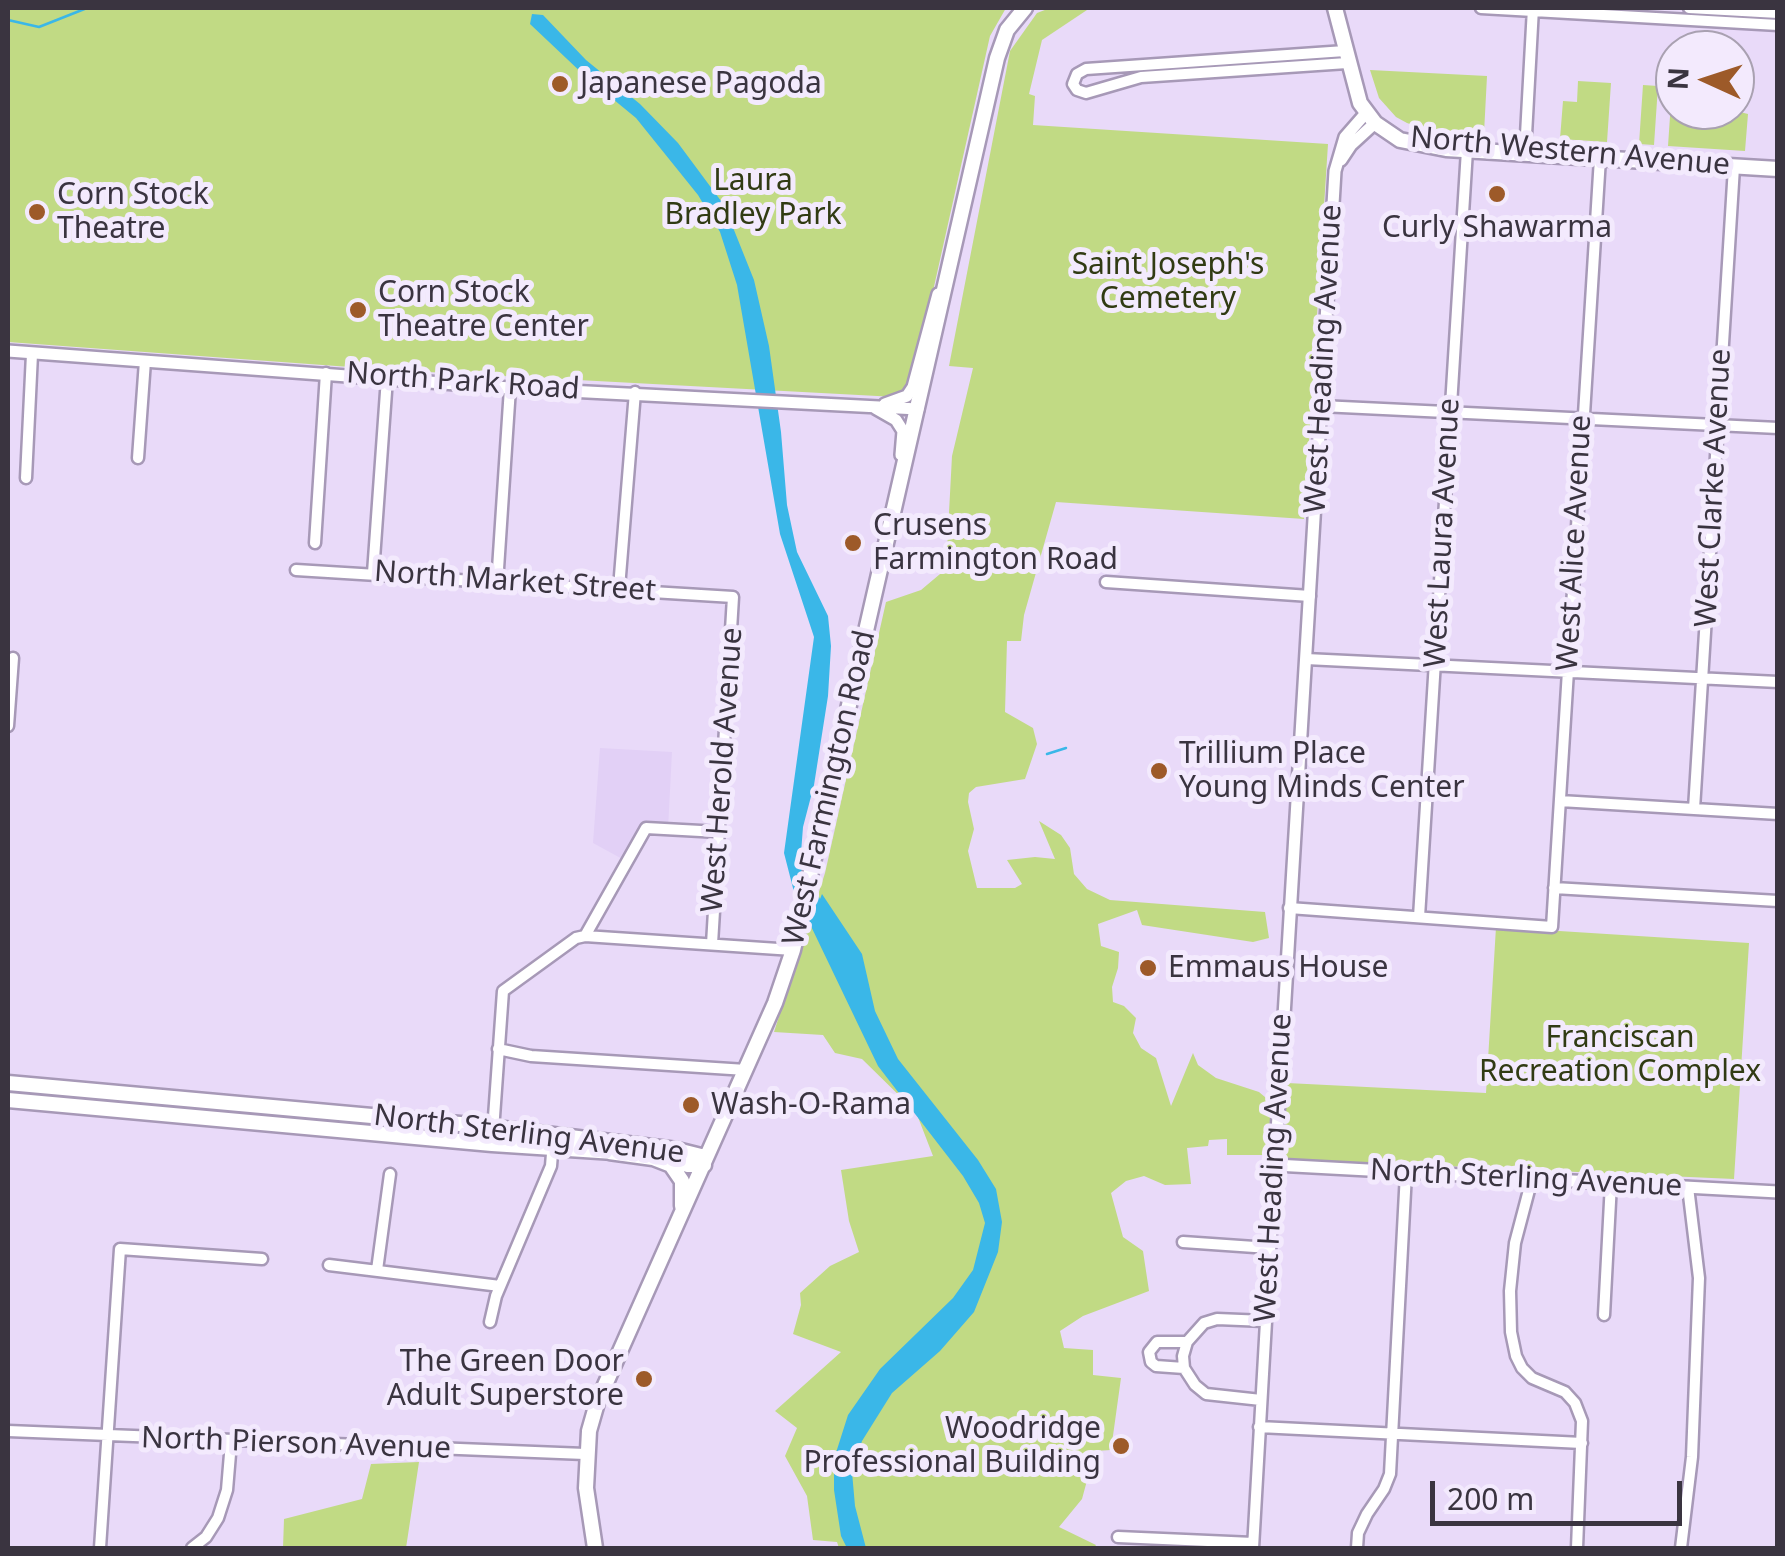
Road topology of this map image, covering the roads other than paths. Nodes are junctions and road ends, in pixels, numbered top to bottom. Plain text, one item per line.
1 (1025, 8) edge
2 (1335, 8) edge
3 (1481, 8) edge
4 (1689, 8) edge
5 (1532, 9) edge
6 (1778, 13) edge
7 (1778, 25) edge
8 (1346, 57) junction
9 (1370, 118) junction
10 (1466, 150) junction
11 (1525, 153) junction
12 (1600, 158) junction
13 (1734, 166) junction
14 (1778, 169) edge
15 (953, 255) junction
16 (8, 351) edge
17 (32, 354) junction
18 (146, 361) junction
19 (326, 374) junction
20 (387, 378) junction
21 (510, 388) junction
22 (635, 392) junction
23 (871, 406) junction
24 (1322, 406) junction
25 (918, 409) junction
26 (1451, 410) junction
27 (1582, 418) junction
28 (1716, 425) junction
29 (1778, 428) edge
30 (138, 458) dead end
31 (26, 478) dead end
32 (900, 488) junction
33 (315, 543) dead end
34 (296, 570) dead end
35 (373, 573) junction
36 (1106, 582) dead end
37 (496, 584) junction
38 (619, 588) junction
39 (1310, 596) junction
40 (734, 597) joint
41 (13, 658) dead end
42 (1306, 659) junction
43 (1435, 667) junction
44 (1568, 674) junction
45 (1702, 679) junction
46 (1778, 682) edge
47 (8, 726) edge
48 (1560, 801) junction
49 (1694, 809) junction
50 (1778, 814) edge
51 (719, 832) junction
52 (1554, 888) junction
53 (1778, 901) edge
54 (1288, 908) junction
55 (1420, 917) junction
56 (585, 936) junction
57 (712, 944) junction
58 (793, 950) junction
59 (498, 1050) junction
60 (746, 1070) junction
61 (8, 1083) edge
62 (8, 1100) edge
63 (493, 1128) junction
64 (553, 1142) junction
65 (492, 1144) junction
66 (604, 1150) junction
67 (1275, 1165) junction
68 (704, 1166) junction
69 (390, 1174) dead end
70 (1406, 1174) junction
71 (1528, 1180) junction
72 (1611, 1183) junction
73 (1688, 1187) junction
74 (1778, 1192) edge
75 (675, 1230) junction
76 (1183, 1242) dead end
77 (1269, 1248) junction
78 (262, 1259) dead end
79 (329, 1265) dead end
80 (377, 1270) junction
81 (500, 1286) junction
82 (1604, 1314) dead end
83 (1265, 1321) junction
84 (490, 1322) dead end
85 (1186, 1342) junction
86 (1184, 1368) junction
87 (1261, 1400) junction
88 (1259, 1427) junction
89 (8, 1431) edge
90 (1393, 1435) junction
91 (106, 1437) junction
92 (231, 1442) junction
93 (1582, 1443) junction
94 (586, 1454) junction
95 (1118, 1538) dead end
96 (1253, 1546) edge
97 (100, 1548) edge
98 (192, 1548) edge
99 (595, 1548) edge
100 (1357, 1548) edge
101 (1577, 1548) edge
102 (1680, 1548) edge

1 - 15 main road, West Farmington Road
2 - 8 main road
3 - 5 street
4 - 6 street
5 - 7 street
5 - 11 street
8 - 8 street
8 - 9 main road
9 - 10 main road, North Western Avenue
9 - 24 street, West Heading Avenue
10 - 11 main road, North Western Avenue
10 - 26 street, West Laura Avenue
11 - 12 main road, North Western Avenue
12 - 13 main road, North Western Avenue
12 - 27 street, West Alice Avenue
13 - 14 main road, North Western Avenue
13 - 28 street, West Clarke Avenue
15 - 23 street
15 - 25 main road, West Farmington Road
16 - 17 street, North Park Road
17 - 18 street, North Park Road
17 - 31 street
18 - 19 street, North Park Road
18 - 30 street
19 - 20 street, North Park Road
19 - 33 street
20 - 21 street, North Park Road
20 - 35 street
21 - 22 street, North Park Road
21 - 37 street
22 - 23 street, North Park Road
22 - 38 street
23 - 25 street, North Park Road
23 - 32 street
24 - 26 street
24 - 39 street, West Heading Avenue
25 - 32 main road, West Farmington Road
26 - 27 street
26 - 43 street, West Laura Avenue
27 - 28 street
27 - 44 street, West Alice Avenue
28 - 29 street
28 - 45 street, West Clarke Avenue
32 - 58 main road, West Farmington Road
34 - 35 street, North Market Street
35 - 37 street, North Market Street
36 - 39 street
37 - 38 street, North Market Street
38 - 40 street, North Market Street
39 - 42 street, West Heading Avenue
40 - 51 street, West Herold Avenue
41 - 47 street
42 - 43 street
42 - 54 street, West Heading Avenue
43 - 44 street
43 - 55 street, West Laura Avenue
44 - 45 street
44 - 48 street, West Alice Avenue
45 - 46 street
45 - 49 street, West Clarke Avenue
48 - 49 street
48 - 52 street, West Alice Avenue
49 - 50 street
51 - 56 street
51 - 57 street, West Herold Avenue
52 - 53 street
52 - 55 street, West Alice Avenue
54 - 55 street
54 - 67 street, West Heading Avenue
56 - 57 street
56 - 59 street
57 - 58 street
58 - 60 main road, West Farmington Road
59 - 60 street
59 - 63 street
60 - 68 main road, West Farmington Road
61 - 63 main road, North Sterling Avenue
62 - 65 main road, North Sterling Avenue
63 - 64 main road, North Sterling Avenue
63 - 65 street
64 - 65 main road, North Sterling Avenue
64 - 66 main road, North Sterling Avenue
64 - 68 main road, North Sterling Avenue
64 - 81 street
66 - 68 main road, North Sterling Avenue
66 - 75 main road
67 - 70 street, North Sterling Avenue
67 - 77 street, West Heading Avenue
68 - 75 main road, West Farmington Road
69 - 80 street
70 - 71 street, North Sterling Avenue
70 - 90 street
71 - 72 street, North Sterling Avenue
71 - 93 street
72 - 73 street, North Sterling Avenue
72 - 82 street
73 - 74 street, North Sterling Avenue
73 - 102 street
75 - 94 main road, West Farmington Road
76 - 77 street
77 - 83 street, West Heading Avenue
78 - 91 street
79 - 80 street
80 - 81 street
81 - 84 street
83 - 85 street
83 - 87 street, West Heading Avenue
85 - 86 street
85 - 86 street
86 - 87 street
87 - 88 street, West Heading Avenue
88 - 90 street
88 - 96 street, West Heading Avenue
89 - 91 street, North Pierson Avenue
90 - 93 street
90 - 100 street
91 - 92 street, North Pierson Avenue
91 - 97 street
92 - 94 street, North Pierson Avenue
92 - 98 street
93 - 101 street
94 - 99 main road, West Farmington Road
95 - 96 street

